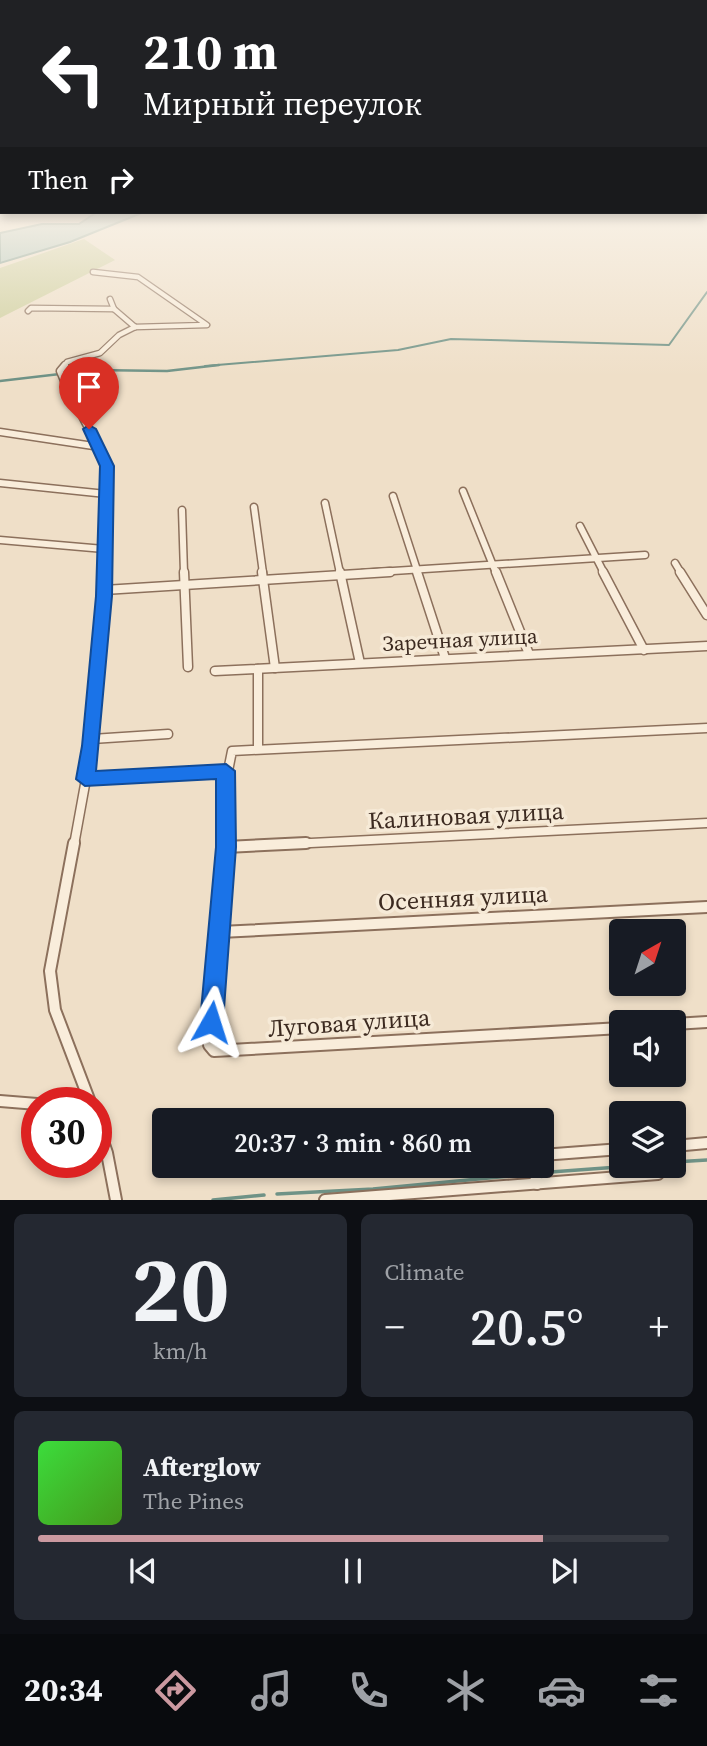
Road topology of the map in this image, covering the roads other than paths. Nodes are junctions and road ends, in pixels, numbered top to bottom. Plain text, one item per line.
1 (93, 272) dead end
2 (110, 299) dead end
3 (114, 309) junction
4 (28, 311) dead end
5 (135, 327) junction
6 (0, 432) edge
7 (100, 447) junction
8 (0, 482) edge
9 (463, 491) dead end
10 (106, 494) junction
11 (393, 496) dead end
12 (325, 503) dead end
13 (254, 507) dead end
14 (182, 510) dead end
15 (580, 526) dead end
16 (0, 540) edge
17 (104, 549) junction
18 (645, 555) dead end
19 (597, 558) junction
20 (675, 563) dead end
21 (417, 570) junction
22 (341, 575) junction
23 (264, 580) junction
24 (185, 585) junction
25 (104, 590) junction
26 (707, 615) edge
27 (707, 646) edge
28 (644, 650) junction
29 (528, 654) junction
30 (444, 658) junction
31 (360, 663) junction
32 (188, 667) dead end
33 (275, 668) junction
34 (258, 669) junction
35 (215, 671) dead end
36 (707, 729) edge
37 (168, 734) dead end
38 (92, 739) junction
39 (258, 749) junction
40 (226, 771) junction
41 (85, 779) junction
42 (707, 823) edge
43 (226, 847) junction
44 (707, 907) edge
45 (220, 932) junction
46 (707, 1022) edge
47 (686, 1023) edge
48 (609, 1029) edge
49 (84, 1087) edge
50 (0, 1101) edge
51 (21, 1103) edge
52 (707, 1143) edge
53 (686, 1145) edge
54 (609, 1150) edge
55 (554, 1154) edge
56 (112, 1178) edge
57 (536, 1178) edge
58 (610, 1178) edge
59 (537, 1184) junction
60 (116, 1200) edge
61 (325, 1200) edge

1 - 5 street
2 - 3 street
3 - 4 street
3 - 5 street
5 - 7 street
6 - 7 street
7 - 10 street
8 - 10 street
9 - 29 street
10 - 17 street
11 - 21 street
12 - 22 street
13 - 23 street
14 - 24 street
15 - 19 street
16 - 17 street
17 - 25 street
18 - 19 street
19 - 21 street
19 - 28 street
20 - 26 street
21 - 22 street
21 - 30 street
22 - 23 street
22 - 31 street
23 - 24 street
23 - 33 street
24 - 25 street
24 - 32 street
25 - 38 street
27 - 28 street, Заречная улица
28 - 29 street, Заречная улица
29 - 30 street, Заречная улица
30 - 31 street, Заречная улица
31 - 33 street, Заречная улица
33 - 34 street, Заречная улица
34 - 35 street, Заречная улица
34 - 39 street
36 - 39 street
37 - 38 street
38 - 41 street
39 - 40 street, Луговая улица
40 - 41 street
40 - 43 street, Луговая улица
41 - 49 street
42 - 43 street, Калиновая улица
43 - 45 street, Луговая улица
44 - 45 street, Осенняя улица
45 - 48 street, Луговая улица
46 - 47 street
50 - 51 street
52 - 53 street
54 - 55 street
56 - 60 street
57 - 59 street
58 - 59 street
59 - 61 street

